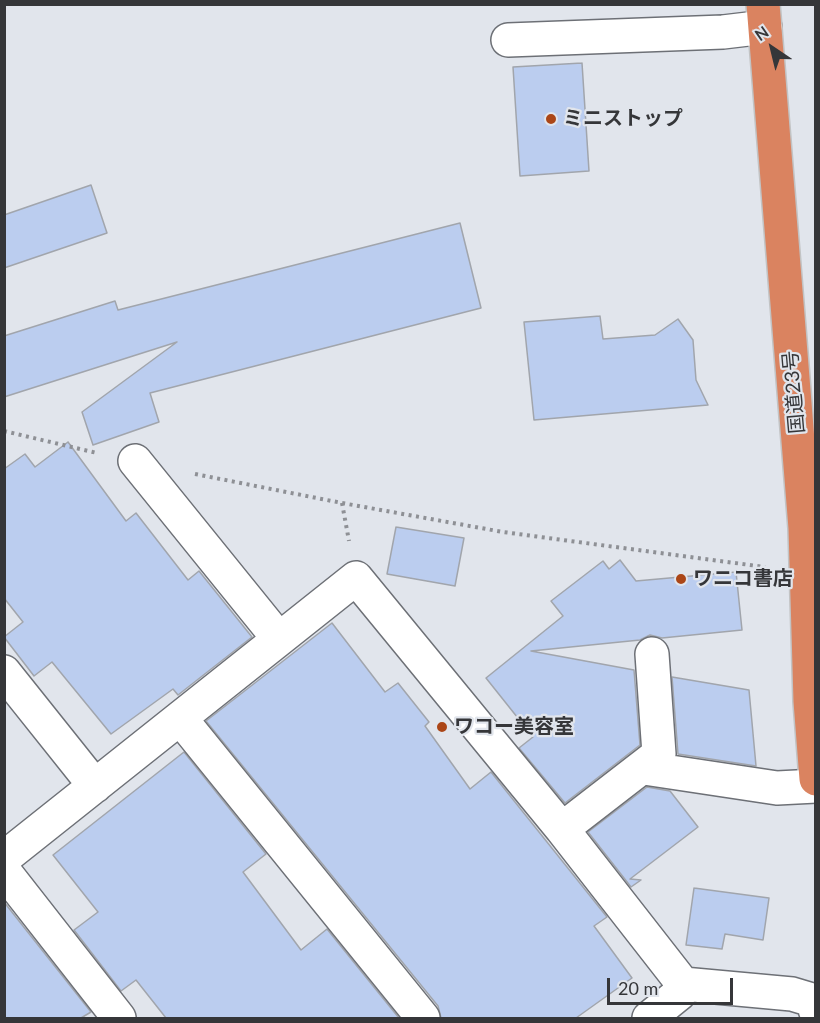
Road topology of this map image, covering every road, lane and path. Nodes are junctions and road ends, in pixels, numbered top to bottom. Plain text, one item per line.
1 (764, 16) edge
2 (508, 40) dead end
3 (4, 431) edge
4 (135, 461) joint
5 (192, 473) dead end
6 (765, 567) dead end
7 (279, 639) junction
8 (652, 654) dead end
9 (4, 672) edge
10 (180, 718) junction
11 (644, 768) junction
12 (816, 779) edge
13 (95, 786) junction
14 (816, 786) edge
15 (562, 829) junction
16 (4, 858) edge
17 (4, 871) edge
18 (683, 984) junction
19 (816, 1012) edge
20 (119, 1018) edge
21 (423, 1018) edge
22 (649, 1018) edge

1 - 2 street
1 - 12 highway, 国道23号
3 - 4 path
4 - 7 street
5 - 6 path
7 - 10 street
7 - 15 street
8 - 11 street
9 - 13 street
10 - 13 street
10 - 21 street
11 - 14 street
11 - 15 street
13 - 16 street
15 - 18 street
17 - 20 street
18 - 19 street
18 - 22 street

